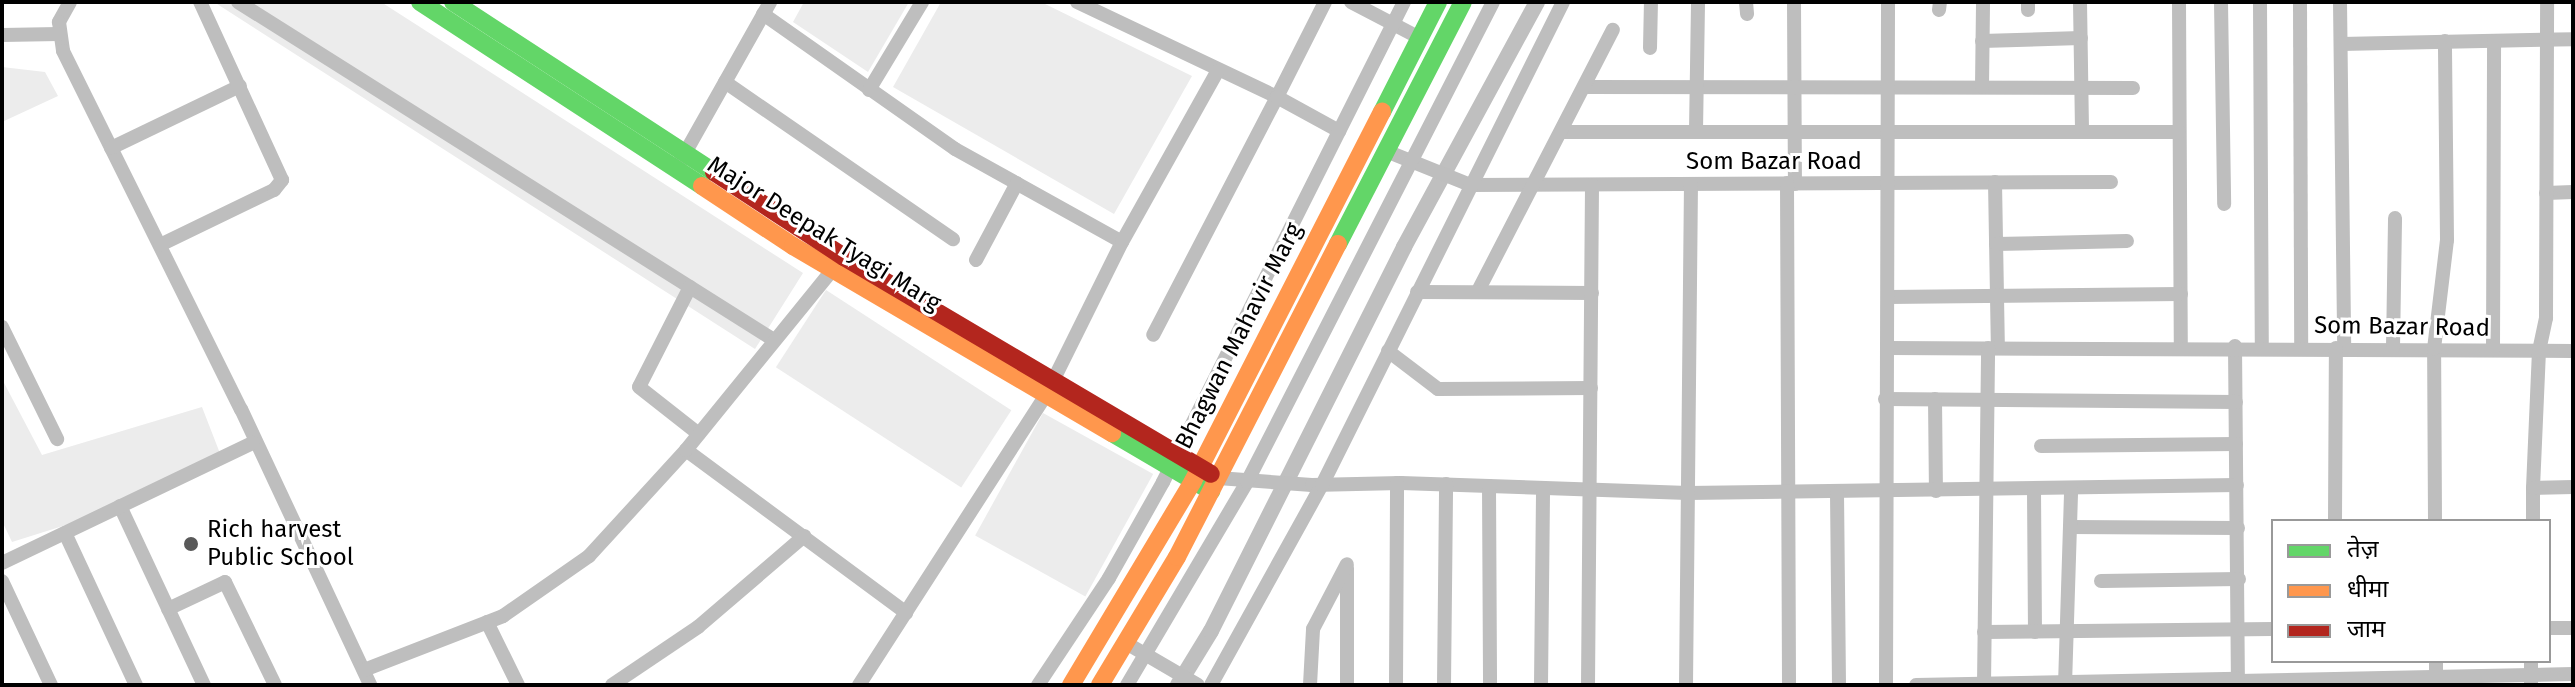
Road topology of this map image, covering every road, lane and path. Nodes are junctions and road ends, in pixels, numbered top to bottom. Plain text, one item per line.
1 (70, 2) edge
2 (200, 2) edge
3 (238, 2) edge
4 (420, 2) edge
5 (453, 2) edge
6 (922, 2) edge
7 (1077, 2) edge
8 (1325, 2) edge
9 (1351, 2) edge
10 (1404, 2) edge
11 (1438, 2) edge
12 (1463, 2) edge
13 (1493, 2) edge
14 (1563, 2) edge
15 (1651, 2) edge
16 (1698, 2) edge
17 (1794, 2) edge
18 (1888, 2) edge
19 (1983, 2) edge
20 (2080, 2) edge
21 (2179, 2) edge
22 (2221, 2) edge
23 (2260, 2) edge
24 (2300, 2) edge
25 (2340, 2) edge
26 (2547, 2) edge
27 (766, 8) edge
28 (1393, 24) junction
29 (1613, 30) dead end
30 (59, 34) junction
31 (2, 35) edge
32 (1420, 38) junction
33 (2081, 38) junction
34 (2547, 39) junction
35 (2573, 39) edge
36 (1982, 41) junction
37 (2445, 41) junction
38 (2494, 41) junction
39 (2341, 44) junction
40 (1650, 48) dead end
41 (1217, 72) junction
42 (725, 82) junction
43 (240, 86) junction
44 (1584, 87) junction
45 (1697, 87) junction
46 (1794, 87) junction
47 (1887, 87) junction
48 (1982, 87) junction
49 (2081, 87) junction
50 (2133, 88) dead end
51 (869, 90) junction
52 (1277, 97) junction
53 (2082, 129) junction
54 (1887, 130) junction
55 (1339, 131) junction
56 (1696, 131) junction
57 (1795, 131) junction
58 (1562, 132) junction
59 (2179, 132) junction
60 (111, 148) junction
61 (1386, 151) junction
62 (686, 153) junction
63 (1410, 161) junction
64 (675, 169) junction
65 (1995, 182) junction
66 (2111, 182) dead end
67 (1017, 183) junction
68 (1888, 183) junction
69 (1466, 184) junction
70 (1691, 184) junction
71 (1791, 184) junction
72 (1535, 185) junction
73 (1592, 185) junction
74 (2573, 192) edge
75 (2546, 193) junction
76 (2224, 204) dead end
77 (2395, 218) dead end
78 (953, 239) dead end
79 (2127, 241) dead end
80 (1122, 242) junction
81 (1996, 244) junction
82 (160, 245) junction
83 (976, 260) dead end
84 (838, 263) junction
85 (690, 287) junction
86 (1478, 291) junction
87 (1417, 292) junction
88 (1592, 293) junction
89 (1997, 293) junction
90 (2181, 294) junction
91 (1888, 297) junction
92 (2, 327) edge
93 (1153, 335) dead end
94 (774, 340) junction
95 (2181, 346) junction
96 (2235, 346) junction
97 (2262, 346) junction
98 (2301, 347) junction
99 (1888, 348) junction
100 (1993, 348) junction
101 (2340, 348) junction
102 (2393, 348) junction
103 (2434, 349) junction
104 (2493, 350) junction
105 (1388, 351) junction
106 (2539, 351) junction
107 (2573, 351) edge
108 (1591, 388) junction
109 (1049, 389) junction
110 (1885, 399) junction
111 (1935, 399) junction
112 (1987, 399) junction
113 (2236, 402) junction
114 (699, 434) junction
115 (57, 439) dead end
116 (253, 443) junction
117 (2236, 444) junction
118 (2041, 446) dead end
119 (686, 450) junction
120 (1173, 462) junction
121 (1196, 475) junction
122 (1247, 482) junction
123 (1397, 483) junction
124 (1215, 484) junction
125 (1446, 484) junction
126 (1317, 485) junction
127 (2237, 485) junction
128 (1489, 486) junction
129 (2573, 487) edge
130 (1543, 488) junction
131 (2533, 488) junction
132 (2071, 489) junction
133 (1590, 490) junction
134 (1986, 490) junction
135 (2034, 490) junction
136 (1936, 491) junction
137 (1886, 492) junction
138 (1688, 493) junction
139 (1786, 493) junction
140 (1837, 493) junction
141 (120, 506) junction
142 (2335, 519) edge
143 (2435, 519) edge
144 (2533, 519) edge
145 (2070, 527) junction
146 (2238, 528) junction
147 (65, 533) junction
148 (804, 536) junction
149 (2, 563) edge
150 (2239, 579) junction
151 (2, 581) edge
152 (2101, 581) dead end
153 (168, 609) junction
154 (906, 613) junction
155 (487, 622) junction
156 (2551, 628) edge
157 (2573, 628) edge
158 (2271, 629) edge
159 (2239, 630) junction
160 (2066, 631) junction
161 (1984, 632) junction
162 (2035, 632) junction
163 (1126, 643) junction
164 (1146, 655) junction
165 (364, 670) junction
166 (2531, 674) edge
167 (2573, 674) edge
168 (2238, 682) edge
169 (2436, 682) edge
170 (2065, 683) edge
171 (1984, 684) edge
172 (51, 685) edge
173 (136, 685) edge
174 (204, 685) edge
175 (275, 685) edge
176 (370, 685) edge
177 (518, 685) edge
178 (612, 685) edge
179 (859, 685) edge
180 (1038, 685) edge
181 (1071, 685) edge
182 (1100, 685) edge
183 (1127, 685) edge
184 (1198, 685) edge
185 (1211, 685) edge
186 (1310, 685) edge
187 (1347, 685) edge
188 (1396, 685) edge
189 (1444, 685) edge
190 (1490, 685) edge
191 (1541, 685) edge
192 (1588, 685) edge
193 (1686, 685) edge
194 (1789, 685) edge
195 (1839, 685) edge
196 (1886, 685) edge
197 (1916, 685) edge

1 - 30 street
2 - 43 street
3 - 85 street
4 - 64 main road, Major Deepak Tyagi Marg
5 - 62 main road, Major Deepak Tyagi Marg
6 - 51 street
7 - 41 street
8 - 52 street
9 - 28 street
10 - 28 street
11 - 32 main road, Bhagwan Mahavir Marg
12 - 61 main road, Bhagwan Mahavir Marg
13 - 63 street
14 - 69 street
15 - 40 street
16 - 45 street
17 - 46 street
18 - 47 street
19 - 36 street
20 - 33 street
21 - 59 street
22 - 76 street
23 - 97 street
24 - 98 street
25 - 39 street
26 - 34 street
27 - 42 street
27 - 51 street
28 - 32 street
28 - 55 street
29 - 44 street
30 - 31 street
30 - 60 street
32 - 121 main road, Bhagwan Mahavir Marg
33 - 36 street
33 - 49 street
34 - 35 street
34 - 38 street
34 - 75 street
36 - 48 street
37 - 38 street
37 - 39 street
37 - 103 street
38 - 104 street
39 - 101 street
41 - 52 street
41 - 80 street
42 - 62 street
42 - 78 street
43 - 60 street
43 - 82 street
44 - 45 street
44 - 58 street
45 - 46 street
45 - 56 street
46 - 47 street
46 - 57 street
47 - 48 street
47 - 54 street
48 - 49 street
49 - 50 street
49 - 53 street
51 - 67 street
52 - 55 street
52 - 93 street
53 - 54 street
53 - 59 street
54 - 57 street
54 - 68 street
55 - 120 street
56 - 57 street
56 - 58 street
57 - 71 street
58 - 72 street
59 - 90 street
60 - 82 street
61 - 63 street
61 - 124 main road, Bhagwan Mahavir Marg
62 - 64 street
62 - 84 main road, Major Deepak Tyagi Marg
63 - 69 street
63 - 122 street
64 - 84 main road, Major Deepak Tyagi Marg
65 - 66 street
65 - 68 street
65 - 81 street
67 - 80 street
67 - 83 street
68 - 71 street, Som Bazar Road
68 - 91 street, Som Bazar Road
69 - 72 street, Som Bazar Road
69 - 87 street
70 - 71 street, Som Bazar Road
70 - 73 street, Som Bazar Road
70 - 138 street
71 - 139 street
72 - 73 street, Som Bazar Road
72 - 86 street
73 - 88 street
74 - 75 street
75 - 106 street
77 - 102 street
79 - 81 street
80 - 109 street
81 - 89 street
82 - 116 street
84 - 94 street
84 - 109 main road, Major Deepak Tyagi Marg
85 - 94 street
85 - 114 street
86 - 87 street
86 - 88 street
87 - 105 street
88 - 108 street
89 - 90 street
89 - 91 street
89 - 100 street
90 - 95 street
91 - 99 street, Som Bazar Road
92 - 115 street
94 - 114 street
95 - 96 street, Som Bazar Road
95 - 100 street, Som Bazar Road
96 - 97 street, Som Bazar Road
96 - 113 street
97 - 98 street, Som Bazar Road
98 - 101 street, Som Bazar Road
99 - 100 street, Som Bazar Road
99 - 110 street
100 - 112 street
101 - 102 street, Som Bazar Road
101 - 142 street
102 - 103 street, Som Bazar Road
103 - 104 street, Som Bazar Road
103 - 143 street
104 - 106 street, Som Bazar Road
105 - 108 street
105 - 126 street
106 - 107 street, Som Bazar Road
106 - 131 street
108 - 133 street
109 - 120 main road, Major Deepak Tyagi Marg
109 - 154 street
110 - 111 street
110 - 137 street
111 - 112 street
111 - 136 street
112 - 113 street
112 - 134 street
113 - 117 street
114 - 119 street
116 - 141 street
116 - 165 street
117 - 118 street
117 - 127 street
119 - 148 street
119 - 155 street
120 - 121 main road, Major Deepak Tyagi Marg
120 - 180 street
121 - 124 main road, Major Deepak Tyagi Marg
121 - 181 main road, Bhagwan Mahavir Marg
122 - 124 street
122 - 126 street
122 - 164 street
123 - 125 street
123 - 126 street
123 - 188 street
124 - 163 main road, Bhagwan Mahavir Marg
125 - 128 street
125 - 189 street
126 - 185 street
127 - 132 street
127 - 146 street
128 - 130 street
128 - 190 street
129 - 131 street
130 - 133 street
130 - 191 street
131 - 144 street
132 - 135 street
132 - 145 street
133 - 138 street
133 - 192 street
134 - 135 street
134 - 136 street
134 - 161 street
135 - 162 street
136 - 137 street
137 - 140 street
137 - 196 street
138 - 139 street
138 - 193 street
139 - 140 street
139 - 194 street
140 - 195 street
141 - 147 street
141 - 153 street
145 - 146 street
145 - 160 street
146 - 150 street
147 - 149 street
147 - 173 street
148 - 154 street
148 - 178 street
150 - 152 street
150 - 159 street
151 - 172 street
153 - 174 street
153 - 175 street
154 - 179 street
155 - 165 street
155 - 177 street
156 - 157 street
158 - 159 street
159 - 160 street
159 - 168 street
160 - 162 street
160 - 170 street
161 - 162 street
161 - 171 street
163 - 164 street
163 - 182 main road, Bhagwan Mahavir Marg
164 - 183 street
164 - 184 street
165 - 176 street
166 - 167 street
166 - 169 street
168 - 169 street
168 - 170 street
170 - 171 street
171 - 197 street
186 - 187 street

